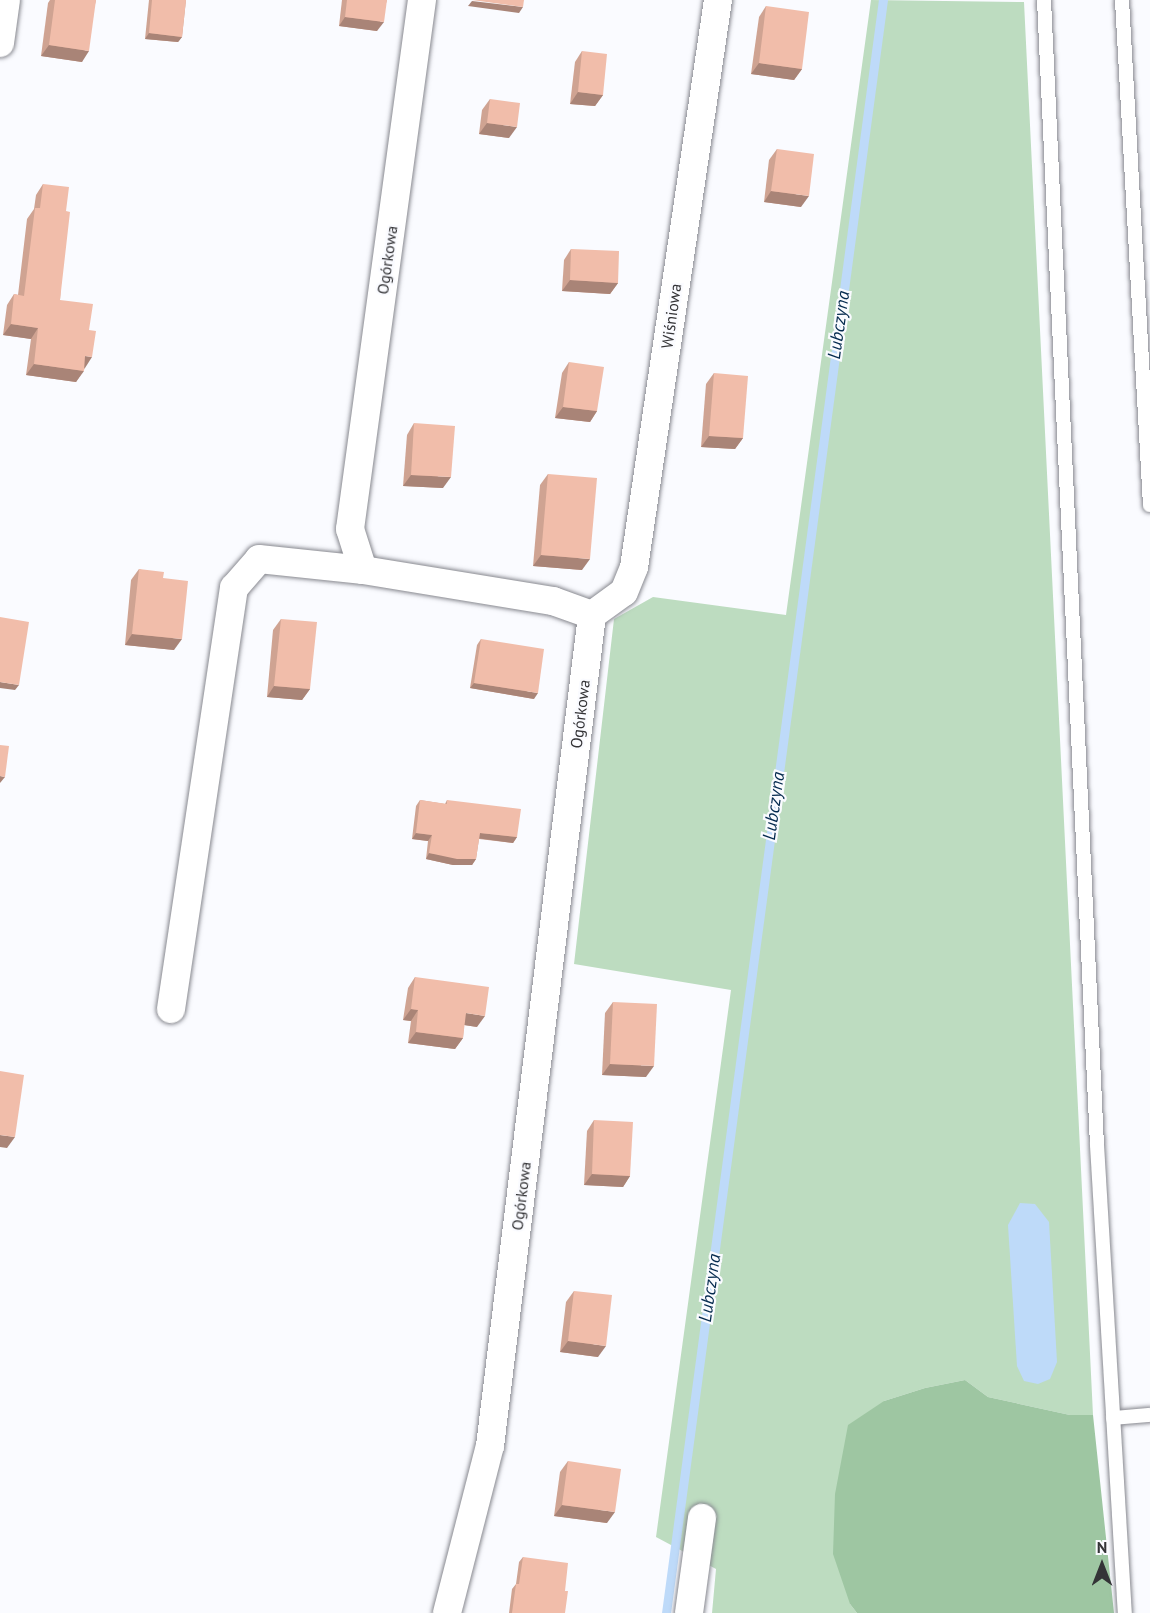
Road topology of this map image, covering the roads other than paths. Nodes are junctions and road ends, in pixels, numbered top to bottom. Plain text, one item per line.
1 (6, 0) edge
2 (422, 0) edge
3 (718, 0) edge
4 (1044, 0) edge
5 (1122, 0) edge
6 (0, 43) edge
7 (1150, 505) edge
8 (363, 570) junction
9 (592, 615) junction
10 (171, 1009) dead end
11 (1150, 1415) edge
12 (1113, 1418) junction
13 (702, 1518) dead end
14 (447, 1613) edge
15 (689, 1613) edge
16 (1125, 1613) edge

1 - 6 street
2 - 8 street, Ogórkowa
3 - 9 street, Wiśniowa
4 - 12 lane
5 - 7 lane
8 - 9 street
8 - 10 street
9 - 14 street, Ogórkowa
11 - 12 lane
12 - 16 lane
13 - 15 street

